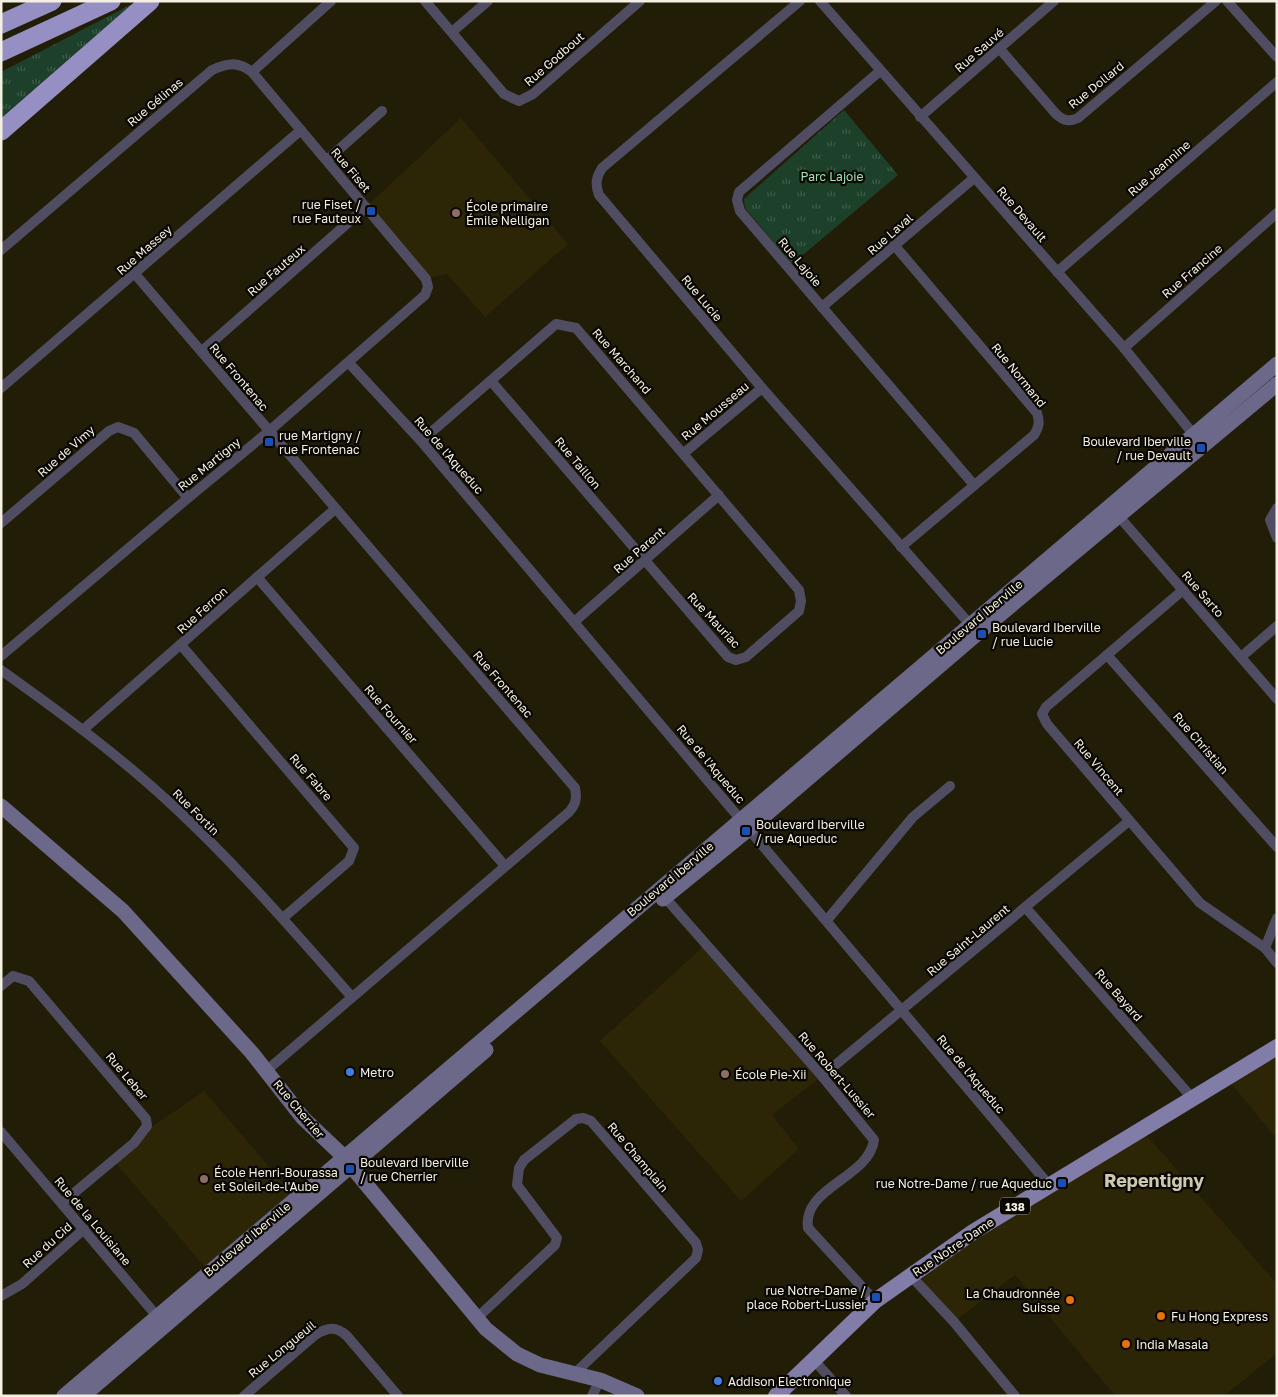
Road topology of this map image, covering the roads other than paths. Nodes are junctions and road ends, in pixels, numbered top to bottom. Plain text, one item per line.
1 (52, 1) edge
2 (111, 1) edge
3 (150, 1) edge
4 (331, 1) edge
5 (425, 1) edge
6 (488, 1) edge
7 (640, 1) edge
8 (800, 1) edge
9 (820, 1) edge
10 (1054, 1) edge
11 (1216, 1) edge
12 (1227, 1) edge
13 (1, 24) edge
14 (452, 32) junction
15 (999, 48) junction
16 (1, 52) edge
17 (1277, 57) edge
18 (880, 71) junction
19 (252, 72) junction
20 (1277, 82) edge
21 (382, 111) dead end
22 (920, 117) junction
23 (301, 130) junction
24 (1, 132) edge
25 (327, 160) junction
26 (974, 178) junction
27 (366, 207) junction
28 (1277, 213) edge
29 (895, 246) junction
30 (1, 250) edge
31 (1057, 272) junction
32 (136, 274) junction
33 (428, 287) joint
34 (822, 307) junction
35 (1124, 348) junction
36 (202, 351) junction
37 (349, 363) junction
38 (1274, 376) edge
39 (492, 381) junction
40 (1, 388) edge
41 (762, 388) junction
42 (268, 432) junction
43 (1198, 440) junction
44 (421, 441) junction
45 (684, 453) junction
46 (974, 485) junction
47 (719, 495) junction
48 (188, 498) junction
49 (1277, 508) edge
50 (335, 509) junction
51 (1115, 512) junction
52 (1, 523) edge
53 (1277, 538) edge
54 (901, 547) junction
55 (645, 562) junction
56 (257, 577) junction
57 (1183, 590) junction
58 (574, 622) junction
59 (1277, 626) edge
60 (974, 629) junction
61 (182, 645) junction
62 (1107, 655) junction
63 (1, 656) edge
64 (1241, 657) junction
65 (1, 670) edge
66 (1277, 698) edge
67 (84, 729) junction
68 (950, 786) dead end
69 (1, 806) edge
70 (1129, 821) junction
71 (745, 824) junction
72 (1277, 847) edge
73 (505, 866) junction
74 (661, 893) junction
75 (1026, 908) junction
76 (283, 918) junction
77 (1277, 918) edge
78 (827, 920) junction
79 (1265, 948) junction
80 (1277, 963) edge
81 (1, 986) edge
82 (351, 996) junction
83 (902, 1011) junction
84 (1277, 1047) edge
85 (266, 1071) junction
86 (822, 1076) junction
87 (1193, 1099) junction
88 (1, 1132) edge
89 (346, 1162) junction
90 (1049, 1186) junction
91 (62, 1203) junction
92 (84, 1229) junction
93 (911, 1276) junction
94 (1, 1296) edge
95 (875, 1301) junction
96 (478, 1317) junction
97 (161, 1321) junction
98 (813, 1359) junction
99 (574, 1374) junction
100 (600, 1380) junction
101 (84, 1392) edge
102 (64, 1396) edge
103 (244, 1396) edge
104 (398, 1396) edge
105 (592, 1396) edge
106 (637, 1396) edge
107 (776, 1396) edge
108 (846, 1396) edge
109 (1015, 1396) edge

1 - 13 highway
2 - 16 highway
3 - 24 highway
4 - 19 street
5 - 14 street, Rue Godbout
6 - 14 street
7 - 14 street, Rue Godbout
8 - 41 street, Rue Lucie
9 - 18 street, Rue Devault
10 - 15 street, Rue Sauvé
11 - 15 street, Rue Dollard
12 - 17 street
15 - 22 street, Rue Sauvé
18 - 22 street, Rue Devault
18 - 34 street, Rue Lajoie
19 - 23 street, Rue Fiset
19 - 30 street, Rue Gélinas
20 - 31 street, Rue Jeannine
21 - 25 street
22 - 26 street, Rue Devault
23 - 25 street, Rue Fiset
23 - 32 street, Rue Massey
25 - 27 street, Rue Fiset
26 - 29 street, Rue Laval
26 - 31 street, Rue Devault
27 - 33 street, Rue Fiset
27 - 36 street, Rue Fauteux
28 - 35 street, Rue Francine
29 - 34 street, Rue Laval
29 - 46 street, Rue Normand
31 - 35 street, Rue Devault
32 - 36 street, Rue Frontenac
32 - 40 street, Rue Massey
33 - 37 street, Rue Martigny
34 - 46 street, Rue Lajoie
35 - 43 street, Rue Devault
36 - 42 street, Rue Frontenac
37 - 42 street, Rue Martigny
37 - 44 street, Rue de l'Aqueduc
38 - 43 street, Boulevard Iberville
39 - 44 street, Rue Marchand
39 - 45 street, Rue Marchand
39 - 55 street, Rue Taillon
41 - 45 street, Rue Mousseau
41 - 54 street, Rue Lucie
42 - 48 street, Rue Martigny
42 - 50 street, Rue Frontenac
43 - 51 street, Boulevard Iberville
44 - 58 street, Rue de l'Aqueduc
45 - 47 street, Rue Marchand
46 - 54 street, Rue Normand
47 - 55 street, Rue Parent
47 - 55 street, Rue Mauriac
48 - 52 street, Rue de Vimy
48 - 63 street, Rue Martigny
49 - 53 street
50 - 56 street, Rue Ferron
50 - 73 street, Rue Frontenac
51 - 57 street, Rue Sarto
51 - 60 street, Boulevard Iberville
54 - 60 street, Rue Lucie
55 - 58 street, Rue Parent
56 - 61 street, Rue Ferron
56 - 73 street, Rue Fournier
57 - 62 street, Rue Vincent
57 - 64 street, Rue Sarto
58 - 71 street, Rue de l'Aqueduc
59 - 64 street
60 - 71 street, Boulevard Iberville
61 - 67 street, Rue Ferron
61 - 76 street, Rue Fabre
62 - 70 street, Rue Vincent
62 - 72 street, Rue Christian
64 - 66 street, Rue Sarto
65 - 67 street, Rue Fortin
67 - 76 street, Rue Fortin
68 - 78 street
69 - 85 street, Rue Cherrier
70 - 75 street, Rue Saint-Laurent
70 - 79 street, Rue Vincent
71 - 74 street, Boulevard Iberville
71 - 78 street, Rue de l'Aqueduc
73 - 82 street, Rue Frontenac
74 - 86 street, Rue Robert-Lussier
74 - 89 street, Boulevard Iberville
75 - 83 street, Rue Saint-Laurent
75 - 87 street, Rue Bayard
76 - 82 street, Rue Fortin
77 - 79 street
78 - 83 street, Rue de l'Aqueduc
79 - 80 street, Rue Vincent
81 - 91 street, Rue Leber
82 - 85 street, Rue Frontenac
83 - 86 street, Rue Saint-Laurent
83 - 90 street, Rue de l'Aqueduc
84 - 87 main road, Rue Notre-Dame / 138
85 - 89 street, Rue Cherrier
86 - 95 street, Rue Robert-Lussier
87 - 90 main road, Rue Notre-Dame / 138
88 - 91 street, Rue de la Louisiane
89 - 96 street, Rue Cherrier
89 - 97 street, Boulevard Iberville
90 - 93 main road, Rue Notre-Dame / 138
91 - 92 street, Rue de la Louisiane
92 - 94 street, Rue du Cid
92 - 97 street, Rue de la Louisiane
93 - 95 main road, Rue Notre-Dame / 138
93 - 109 street
95 - 98 main road, Rue Notre-Dame / 138
96 - 99 street, Rue Cherrier
96 - 99 street, Rue Champlain
97 - 101 street, Boulevard Iberville
98 - 107 main road, Rue Notre-Dame / 138
98 - 108 street
99 - 100 street, Rue Cherrier
100 - 105 street
100 - 106 street, Rue Cherrier
101 - 102 street, Boulevard Iberville
103 - 104 street, Rue Longueuil

